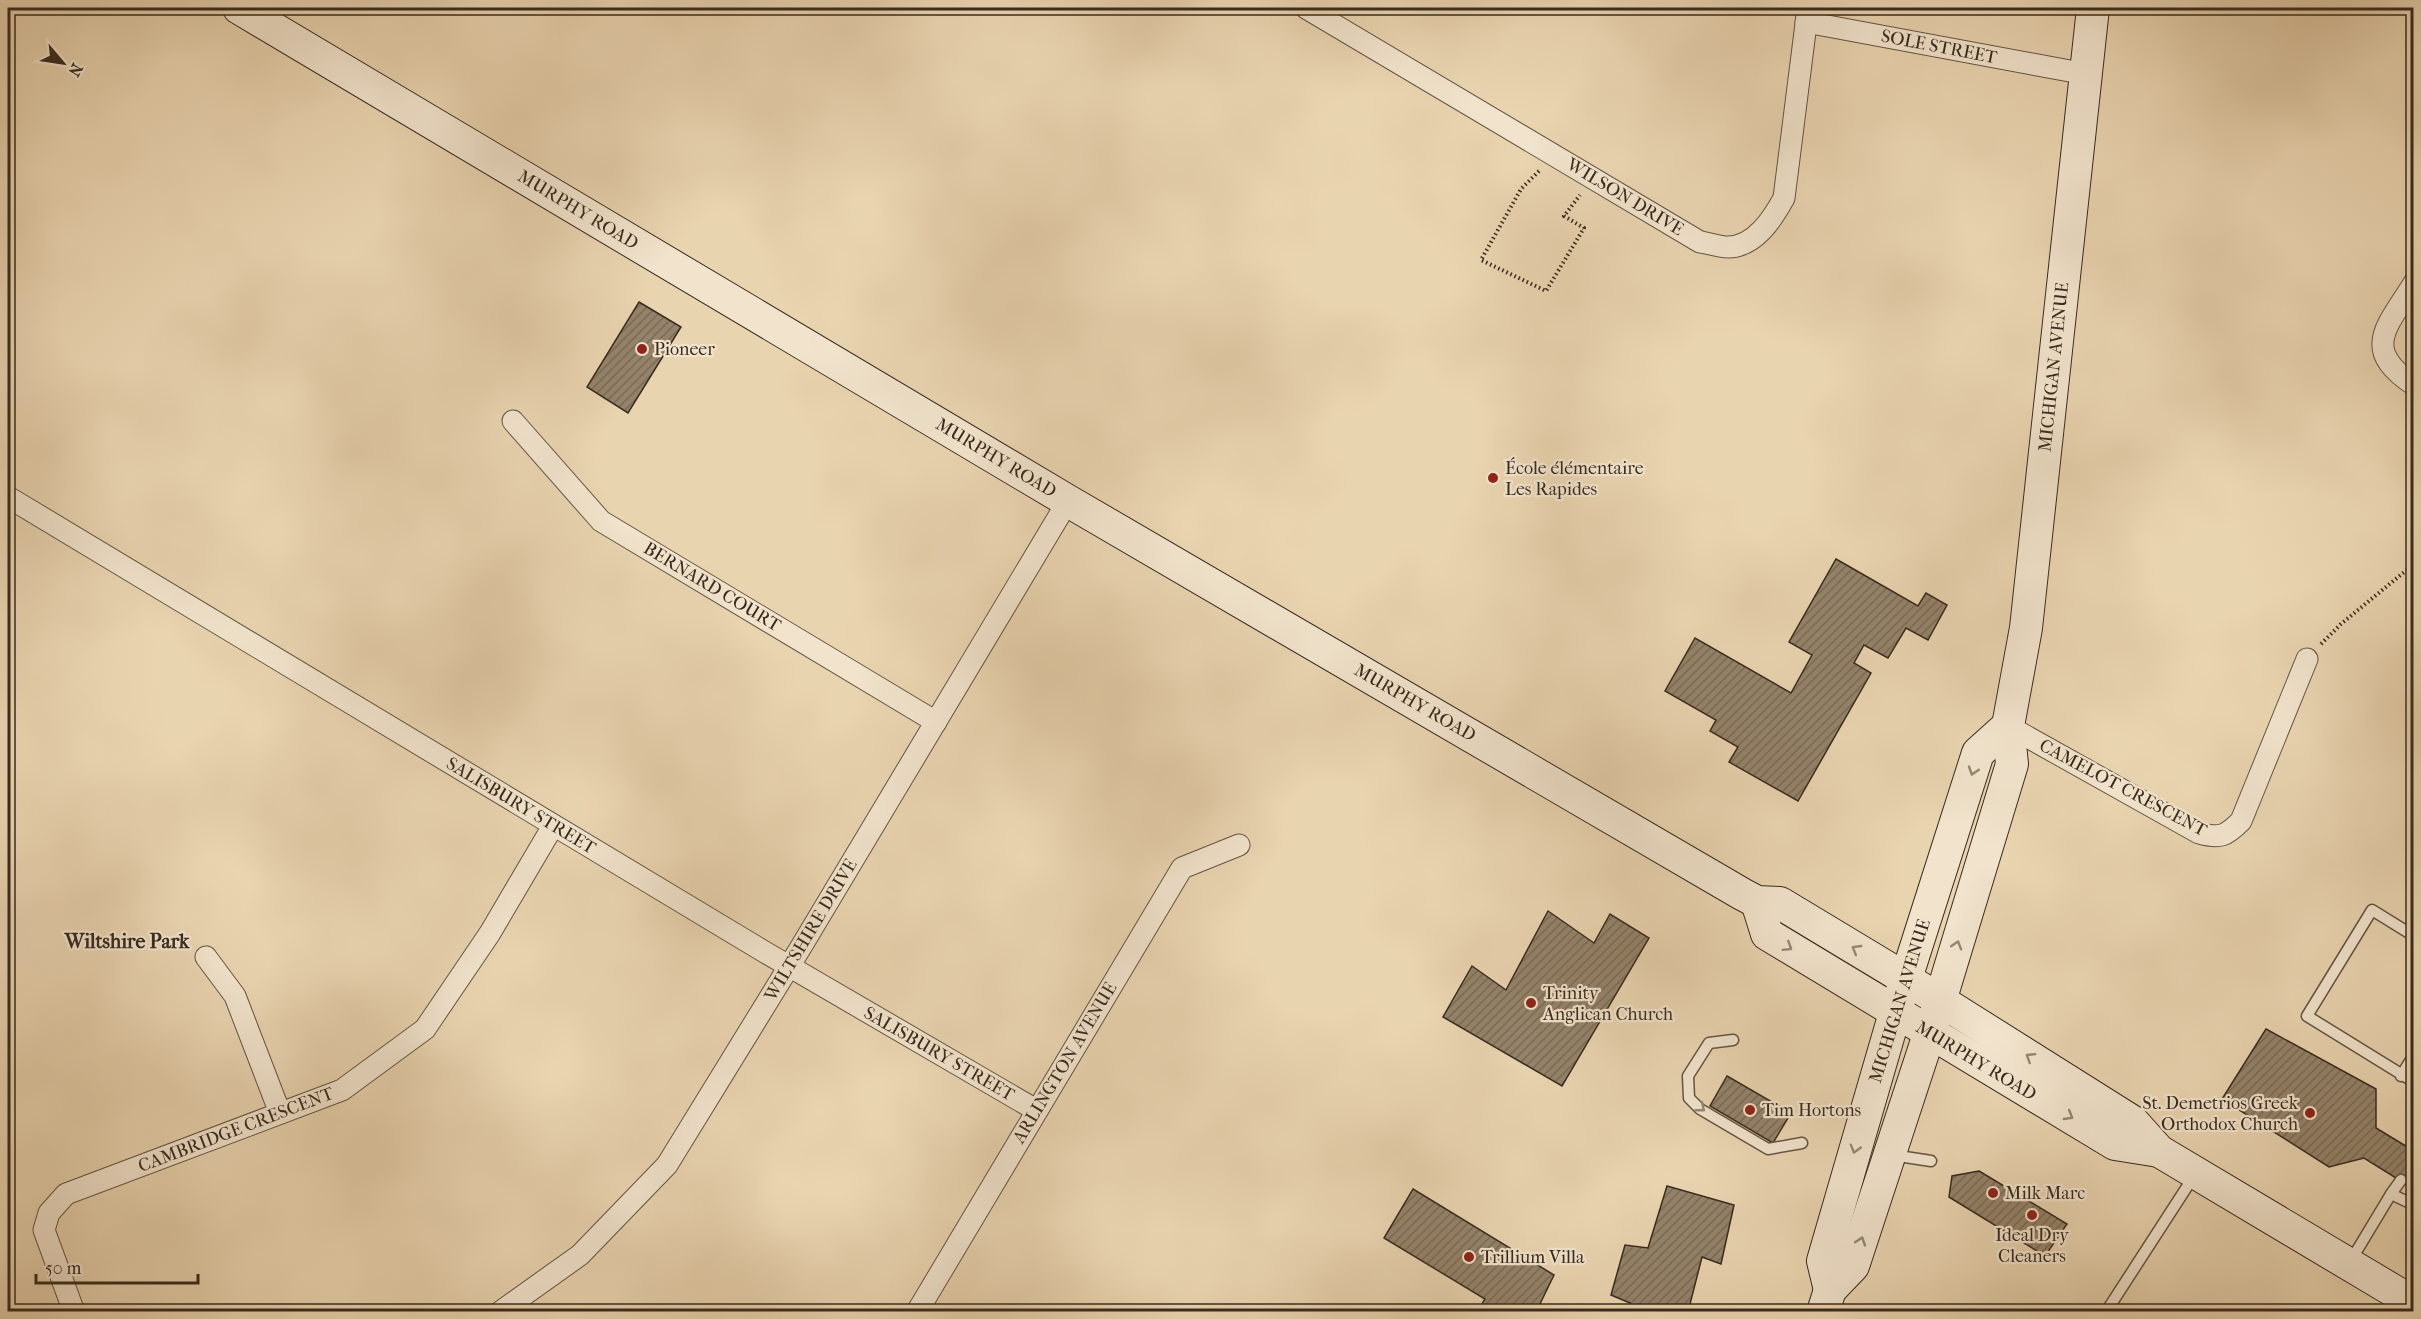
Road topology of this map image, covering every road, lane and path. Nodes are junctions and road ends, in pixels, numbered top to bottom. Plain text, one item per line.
1 (239, 8) edge
2 (1306, 8) edge
3 (2093, 8) edge
4 (1807, 15) edge
5 (2086, 74) junction
6 (1555, 156) junction
7 (1593, 178) junction
8 (2414, 283) edge
9 (2414, 385) edge
10 (513, 421) dead end
11 (8, 497) edge
12 (1068, 501) junction
13 (2414, 564) edge
14 (2307, 659) joint
15 (936, 723) junction
16 (2008, 726) junction
17 (553, 826) junction
18 (1239, 845) dead end
19 (1757, 902) junction
20 (2414, 936) edge
21 (206, 957) dead end
22 (789, 966) junction
23 (1906, 979) junction
24 (1940, 1001) junction
25 (1895, 1012) junction
26 (1928, 1032) junction
27 (1733, 1040) dead end
28 (2414, 1055) edge
29 (2401, 1076) junction
30 (2414, 1082) edge
31 (1036, 1110) junction
32 (280, 1113) junction
33 (1802, 1143) dead end
34 (2158, 1151) junction
35 (1889, 1155) junction
36 (1930, 1161) dead end
37 (2195, 1173) junction
38 (2401, 1180) dead end
39 (2391, 1194) junction
40 (2414, 1205) edge
41 (2349, 1264) junction
42 (1827, 1300) edge
43 (2414, 1303) edge
44 (74, 1311) edge
45 (500, 1311) edge
46 (917, 1311) edge
47 (2106, 1311) edge

1 - 12 street, MURPHY ROAD
2 - 6 street, WILSON DRIVE
3 - 5 street, MICHIGAN AVENUE
4 - 5 street, SOLE STREET
4 - 7 street, WILSON DRIVE
5 - 16 street, MICHIGAN AVENUE
6 - 7 street, WILSON DRIVE
6 - 7 path
8 - 9 street
10 - 15 street, BERNARD COURT
11 - 17 street, SALISBURY STREET
12 - 15 street, WILTSHIRE DRIVE
12 - 19 street, MURPHY ROAD
13 - 14 path
14 - 16 street, CAMELOT CRESCENT
15 - 22 street, WILTSHIRE DRIVE
16 -> 23 street, MICHIGAN AVENUE
24 -> 16 street, MICHIGAN AVENUE
17 - 22 street, SALISBURY STREET
17 - 32 street, CAMBRIDGE CRESCENT
18 - 31 street, ARLINGTON AVENUE
23 -> 19 street, MURPHY ROAD
19 -> 25 street, MURPHY ROAD
20 - 29 lane
21 - 32 street
22 - 31 street, SALISBURY STREET
22 - 45 street, WILTSHIRE DRIVE
23 - 24 street, MURPHY ROAD
23 - 25 street, MICHIGAN AVENUE
24 - 26 street, MICHIGAN AVENUE
34 -> 24 street, MURPHY ROAD
25 - 26 street, MURPHY ROAD
25 -> 42 street, MICHIGAN AVENUE
26 -> 34 street, MURPHY ROAD
26 - 35 street, MICHIGAN AVENUE
27 -> 33 lane
28 - 29 lane
29 - 30 lane
31 - 46 street, ARLINGTON AVENUE
32 - 44 street, CAMBRIDGE CRESCENT
34 - 37 street, MURPHY ROAD
35 - 36 lane
42 -> 35 street, MICHIGAN AVENUE
37 - 41 street, MURPHY ROAD
37 - 47 lane
38 - 39 lane
39 - 40 lane
39 - 41 lane
41 - 43 street, MURPHY ROAD

